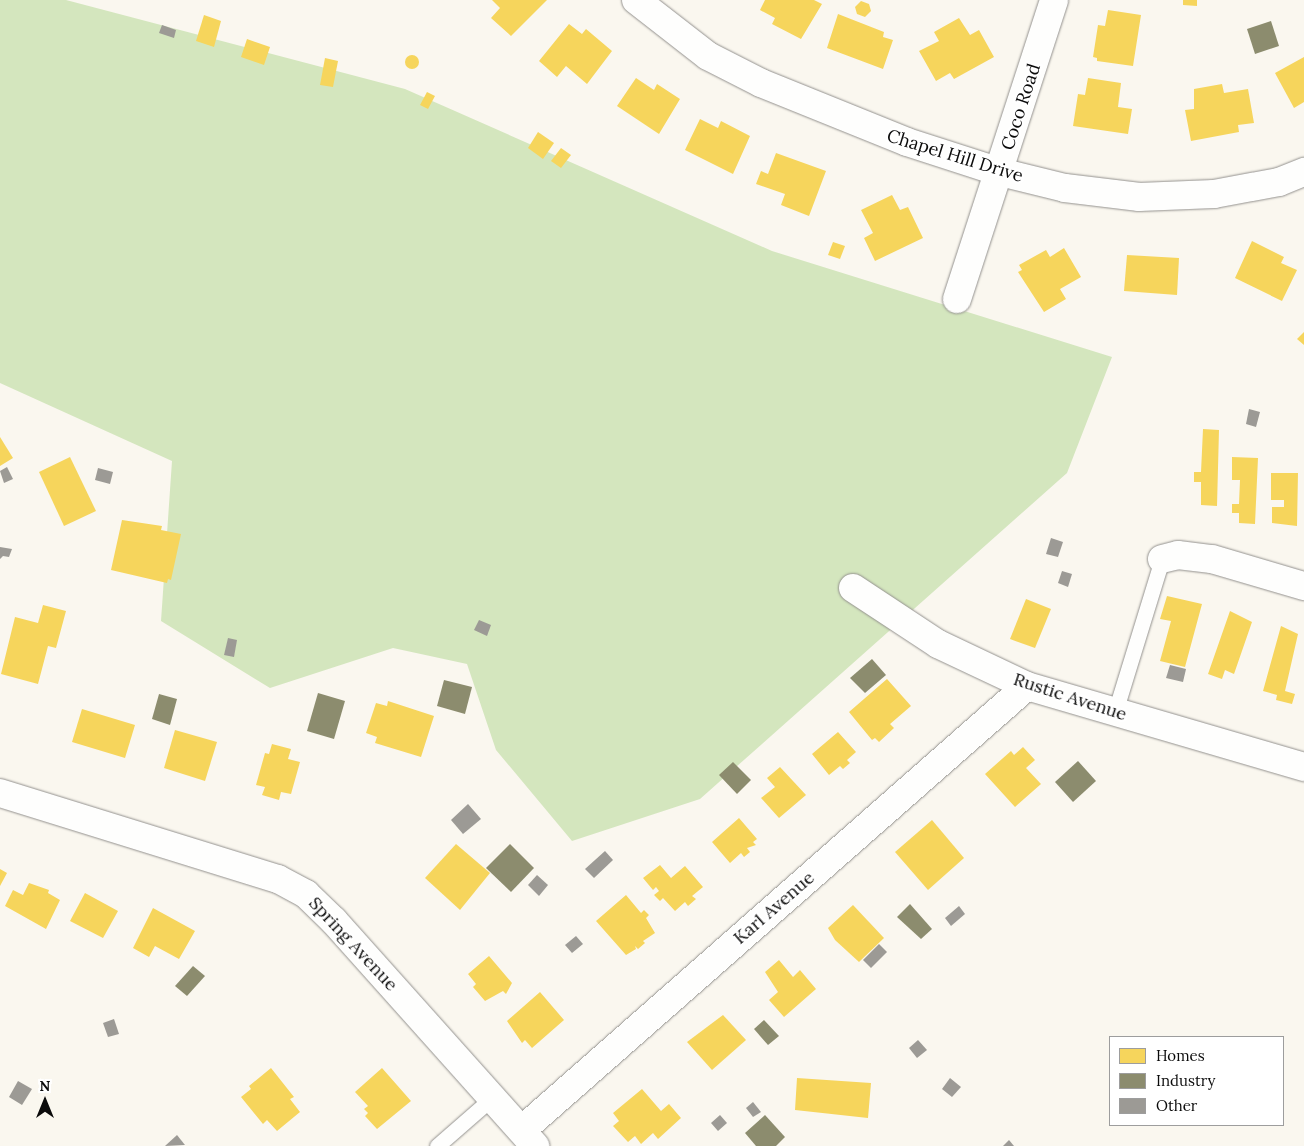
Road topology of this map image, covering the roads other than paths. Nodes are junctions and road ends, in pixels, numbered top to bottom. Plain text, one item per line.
1 (636, 0) edge
2 (1054, 0) edge
3 (1000, 172) junction
4 (1304, 172) edge
5 (957, 299) dead end
6 (1162, 560) joint
7 (1304, 586) edge
8 (853, 588) dead end
9 (1027, 686) junction
10 (1115, 712) junction
11 (1304, 767) edge
12 (0, 793) edge
13 (493, 1098) junction
14 (528, 1138) edge
15 (437, 1146) edge

1 - 3 street, Chapel Hill Drive
2 - 3 street, Coco Road
3 - 4 street, Chapel Hill Drive
3 - 5 street, Coco Road
6 - 7 street
6 - 10 lane
8 - 9 street, Rustic Avenue
9 - 10 street, Rustic Avenue
9 - 14 street, Karl Avenue
10 - 11 street, Rustic Avenue
12 - 13 street, Spring Avenue
13 - 14 street, Spring Avenue
13 - 15 lane

